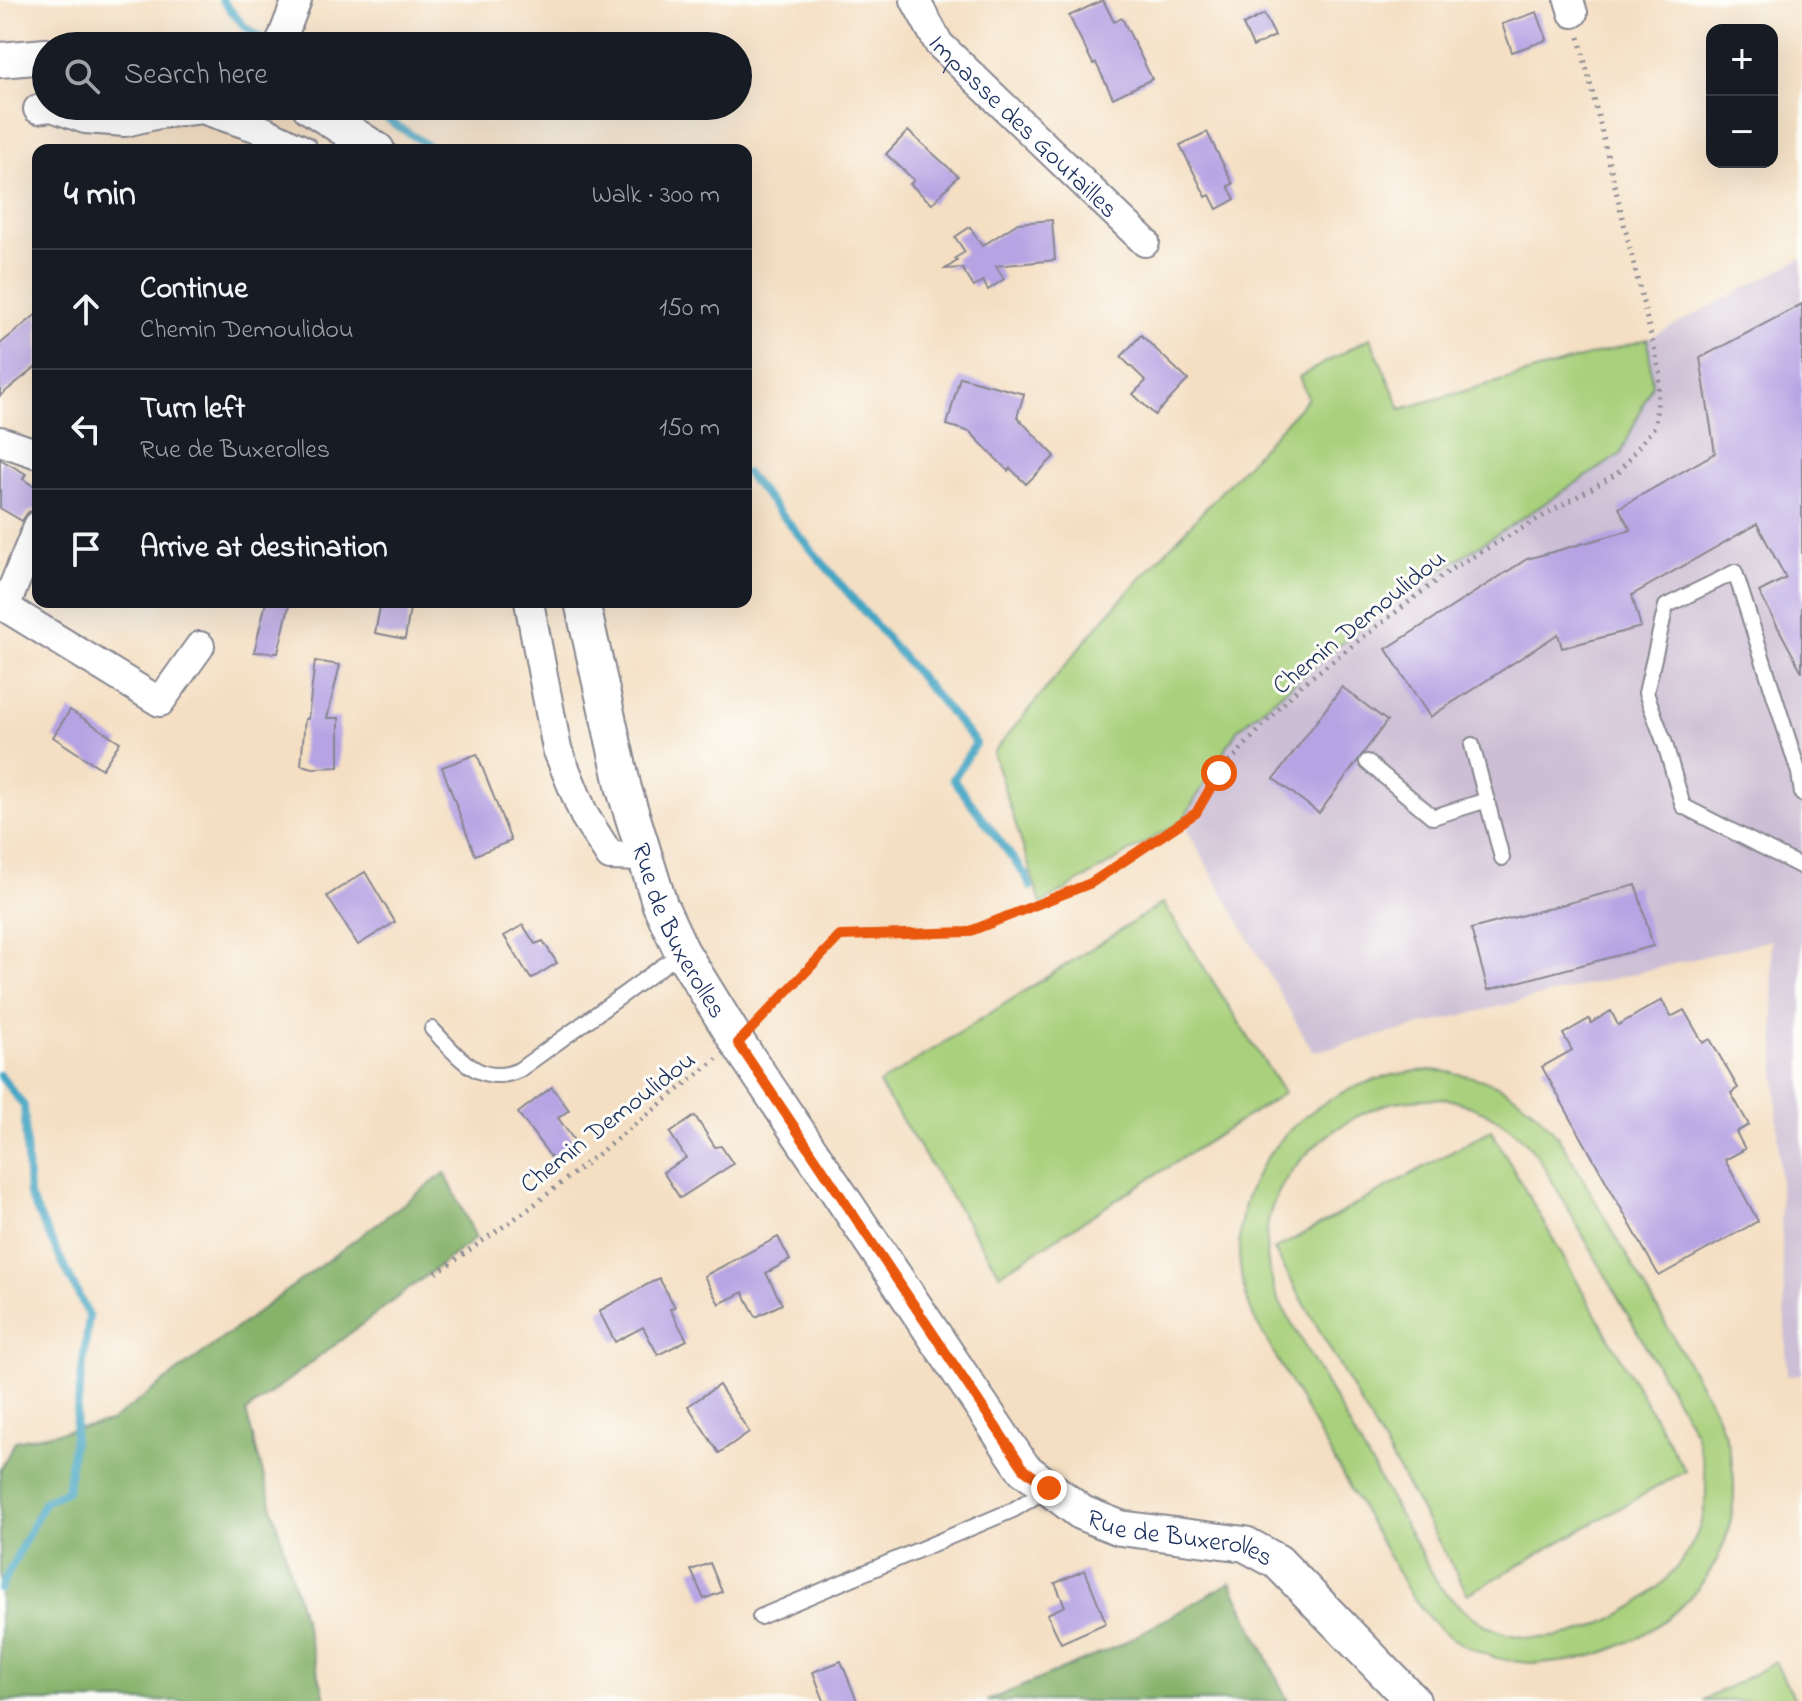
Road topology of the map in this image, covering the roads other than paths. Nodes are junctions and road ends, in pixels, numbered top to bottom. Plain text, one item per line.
1 (297, 0) edge
2 (915, 0) edge
3 (284, 32) edge
4 (0, 49) edge
5 (32, 50) edge
6 (32, 57) edge
7 (0, 60) edge
8 (98, 120) edge
9 (134, 120) edge
10 (234, 120) edge
11 (333, 120) edge
12 (291, 144) edge
13 (368, 144) edge
14 (1145, 242) dead end
15 (0, 441) edge
16 (32, 452) edge
17 (32, 541) edge
18 (530, 608) edge
19 (583, 608) edge
20 (200, 646) dead end
21 (1472, 745) dead end
22 (1367, 762) dead end
23 (1802, 794) edge
24 (1487, 800) junction
25 (644, 857) junction
26 (1502, 858) dead end
27 (1802, 867) edge
28 (682, 952) junction
29 (432, 1029) dead end
30 (1049, 1488) junction
31 (760, 1617) dead end
32 (1413, 1701) edge

1 - 3 street
2 - 14 street, Impasse des Goutailles
4 - 5 street
6 - 7 street
8 - 9 street
10 - 12 street
11 - 13 street
15 - 16 street
17 - 20 street
18 - 25 street
19 - 25 street, Rue de Buxerolles
21 - 24 lane
22 - 24 lane
23 - 27 lane
24 - 26 lane
25 - 28 street, Rue de Buxerolles
28 - 29 lane
28 - 30 street, Rue de Buxerolles
30 - 31 lane
30 - 32 street, Rue de Buxerolles

